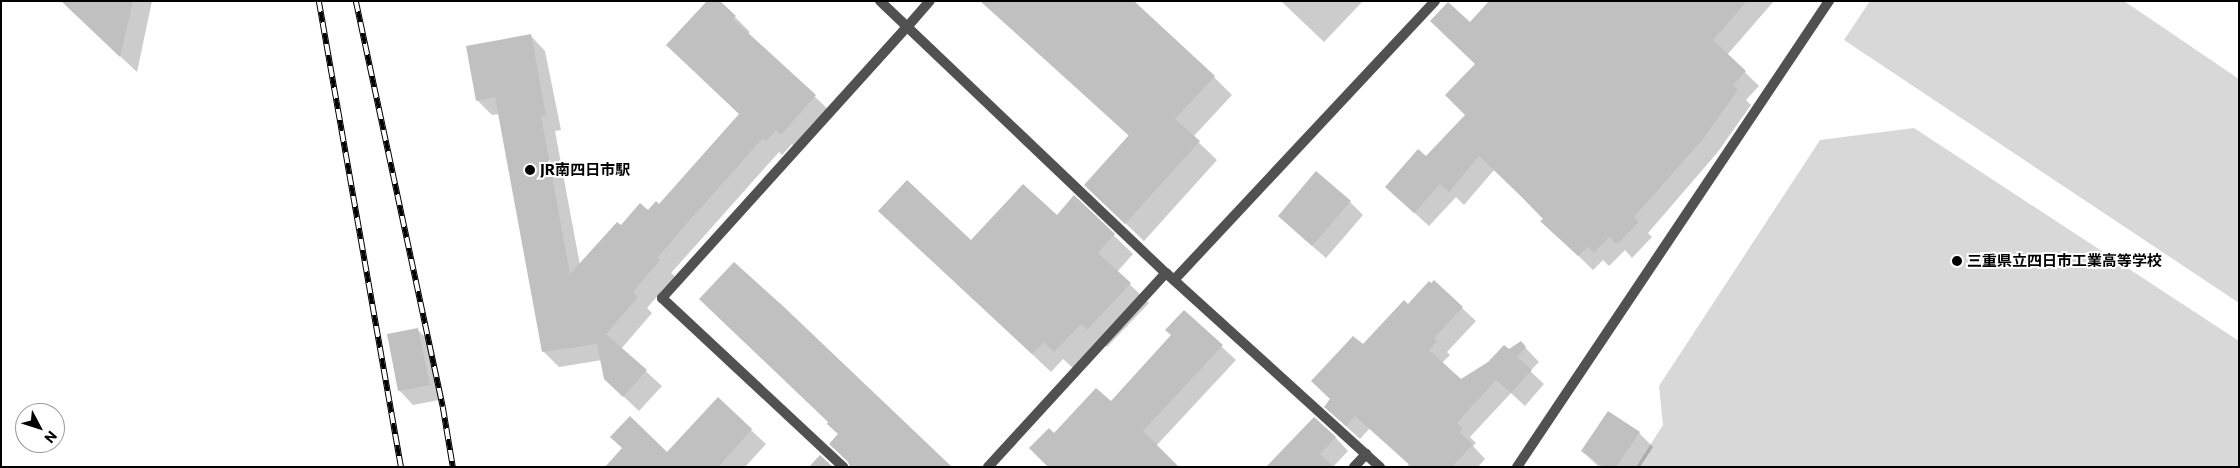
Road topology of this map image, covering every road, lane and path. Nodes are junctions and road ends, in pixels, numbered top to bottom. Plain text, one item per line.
1 (880, 1) edge
2 (930, 1) edge
3 (1434, 1) edge
4 (1829, 1) edge
5 (908, 26) junction
6 (1170, 276) junction
7 (1366, 454) junction
8 (843, 467) edge
9 (988, 467) edge
10 (1354, 467) edge
11 (1380, 467) edge
12 (1517, 467) edge

1 - 5 street
2 - 5 street
3 - 6 street
4 - 12 street
5 - 6 street
5 - 8 street
6 - 7 street
6 - 9 street
7 - 10 street
7 - 11 street

